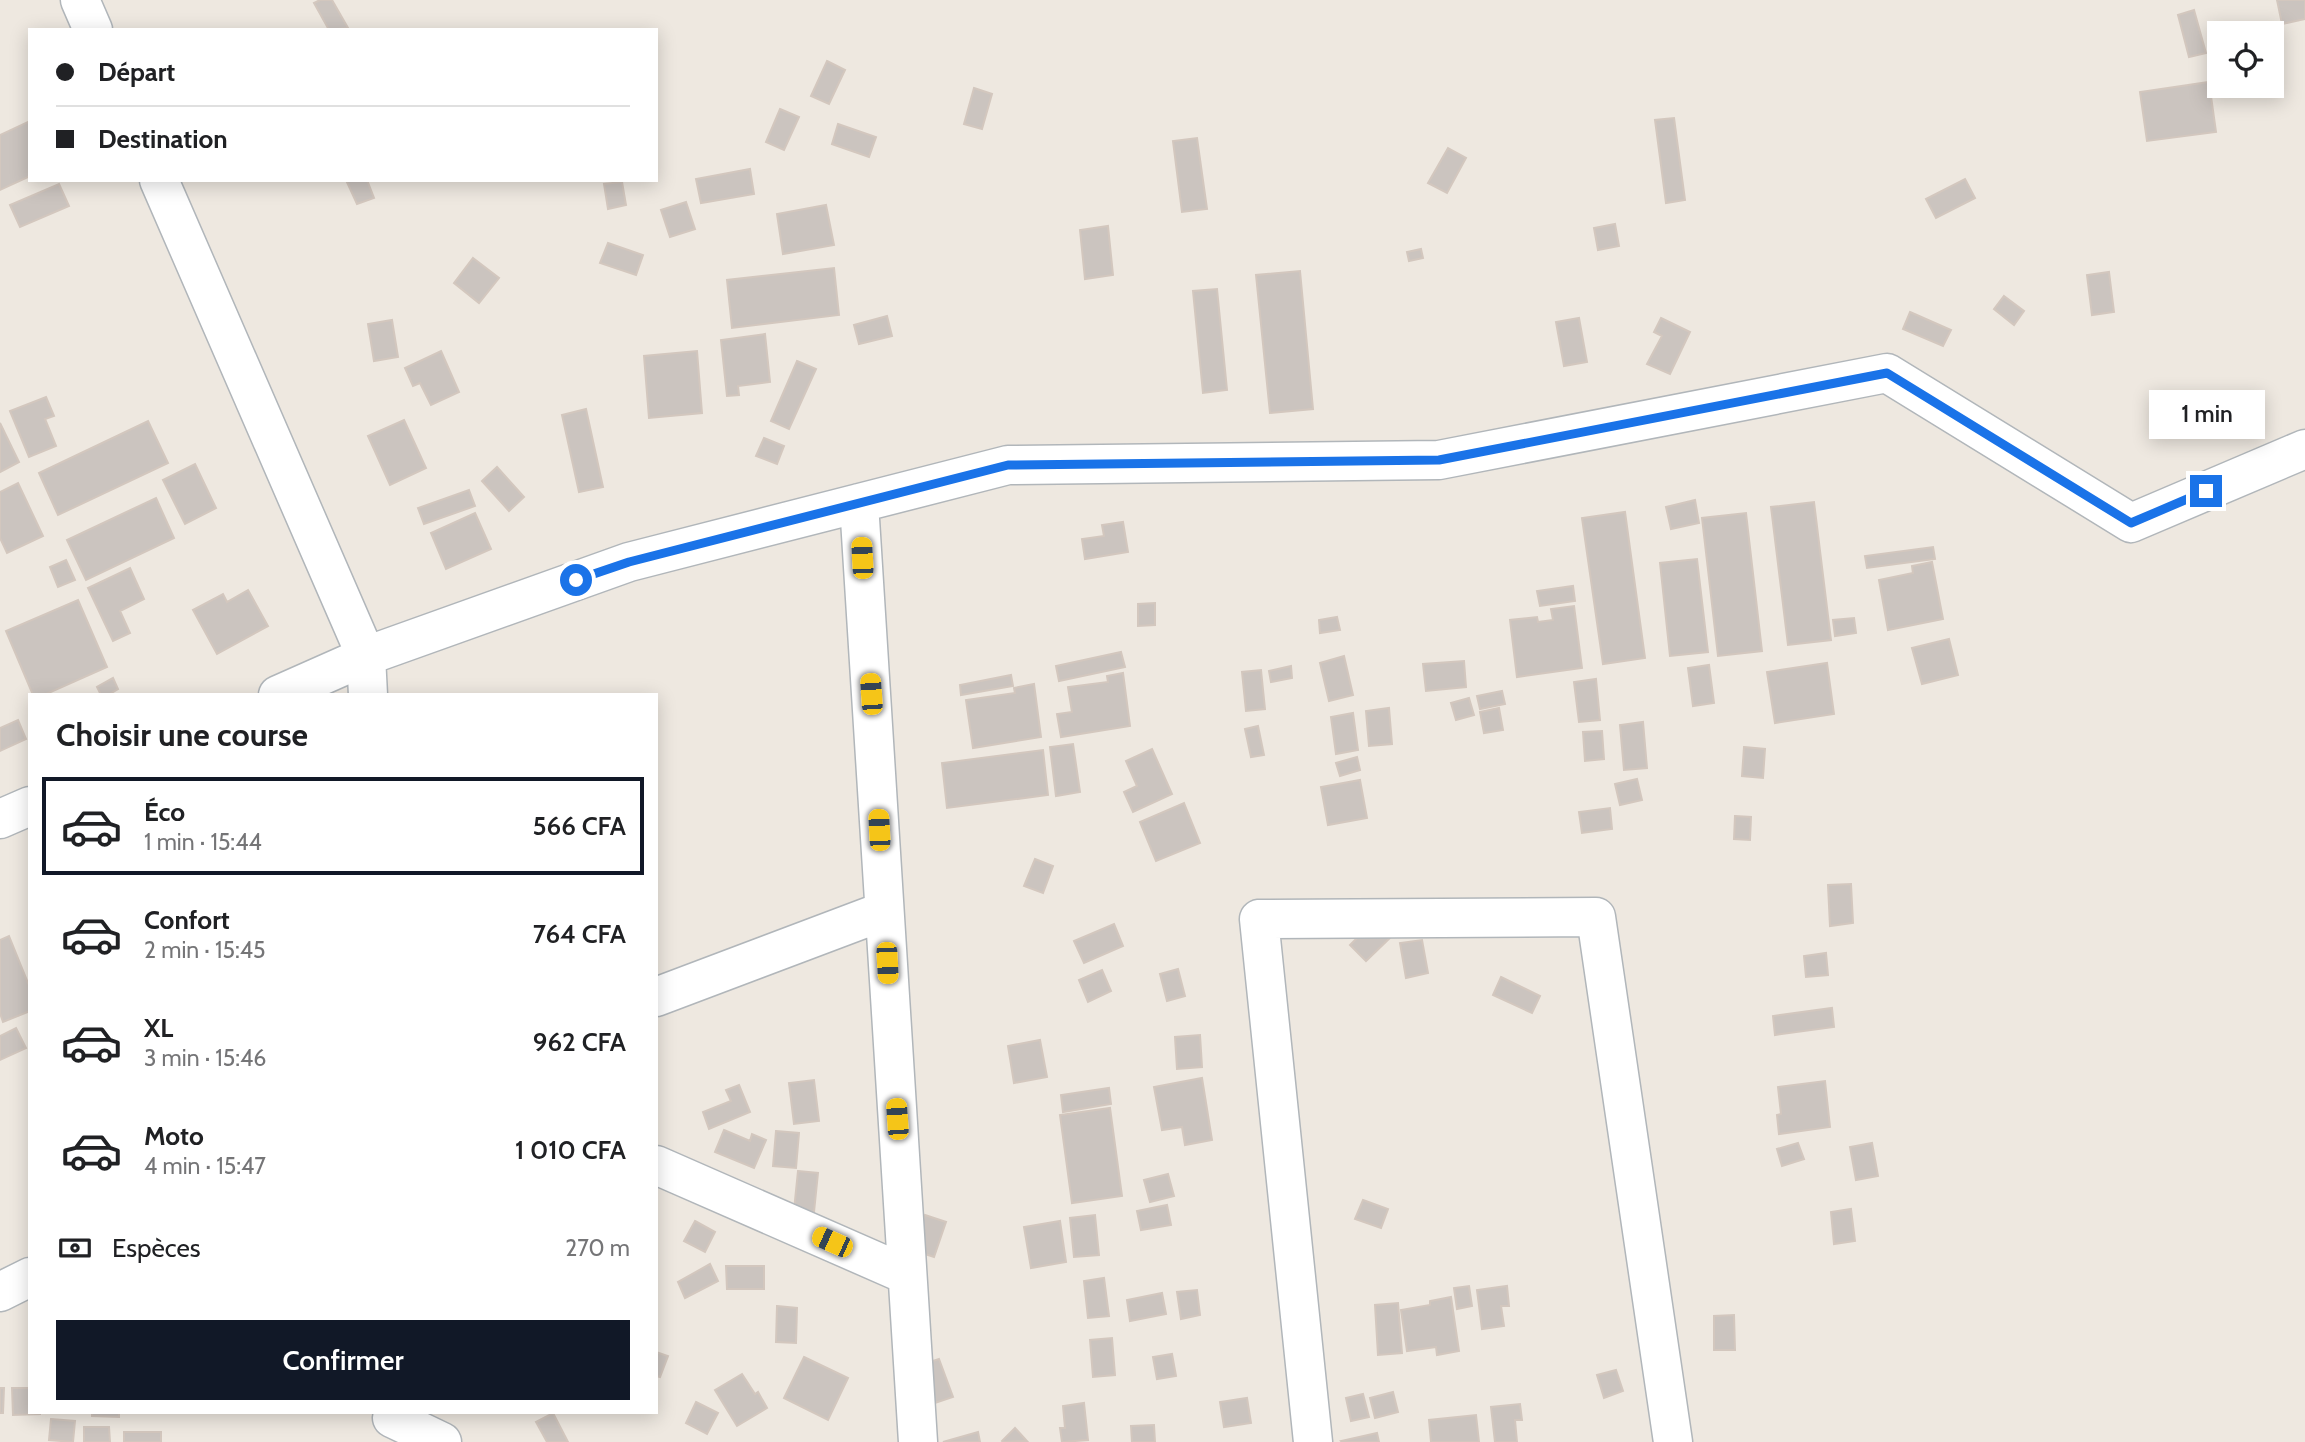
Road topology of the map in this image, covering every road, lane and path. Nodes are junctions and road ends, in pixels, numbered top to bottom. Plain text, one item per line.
1 (80, 0) edge
2 (92, 28) edge
3 (160, 182) edge
4 (2305, 449) edge
5 (859, 503) junction
6 (366, 656) junction
7 (283, 693) edge
8 (368, 693) edge
9 (28, 807) edge
10 (0, 819) edge
11 (884, 911) junction
12 (658, 997) edge
13 (658, 1166) edge
14 (907, 1275) junction
15 (28, 1278) edge
16 (0, 1292) edge
17 (391, 1424) edge
18 (443, 1442) edge
19 (918, 1442) edge
20 (1313, 1442) edge
21 (1674, 1442) edge

1 - 2 street
3 - 6 street
4 - 5 street
5 - 6 street
5 - 11 street
6 - 7 street
6 - 8 street
9 - 10 street
11 - 12 street
11 - 14 street
13 - 14 street
14 - 19 street
15 - 16 street
17 - 18 street
20 - 21 street

